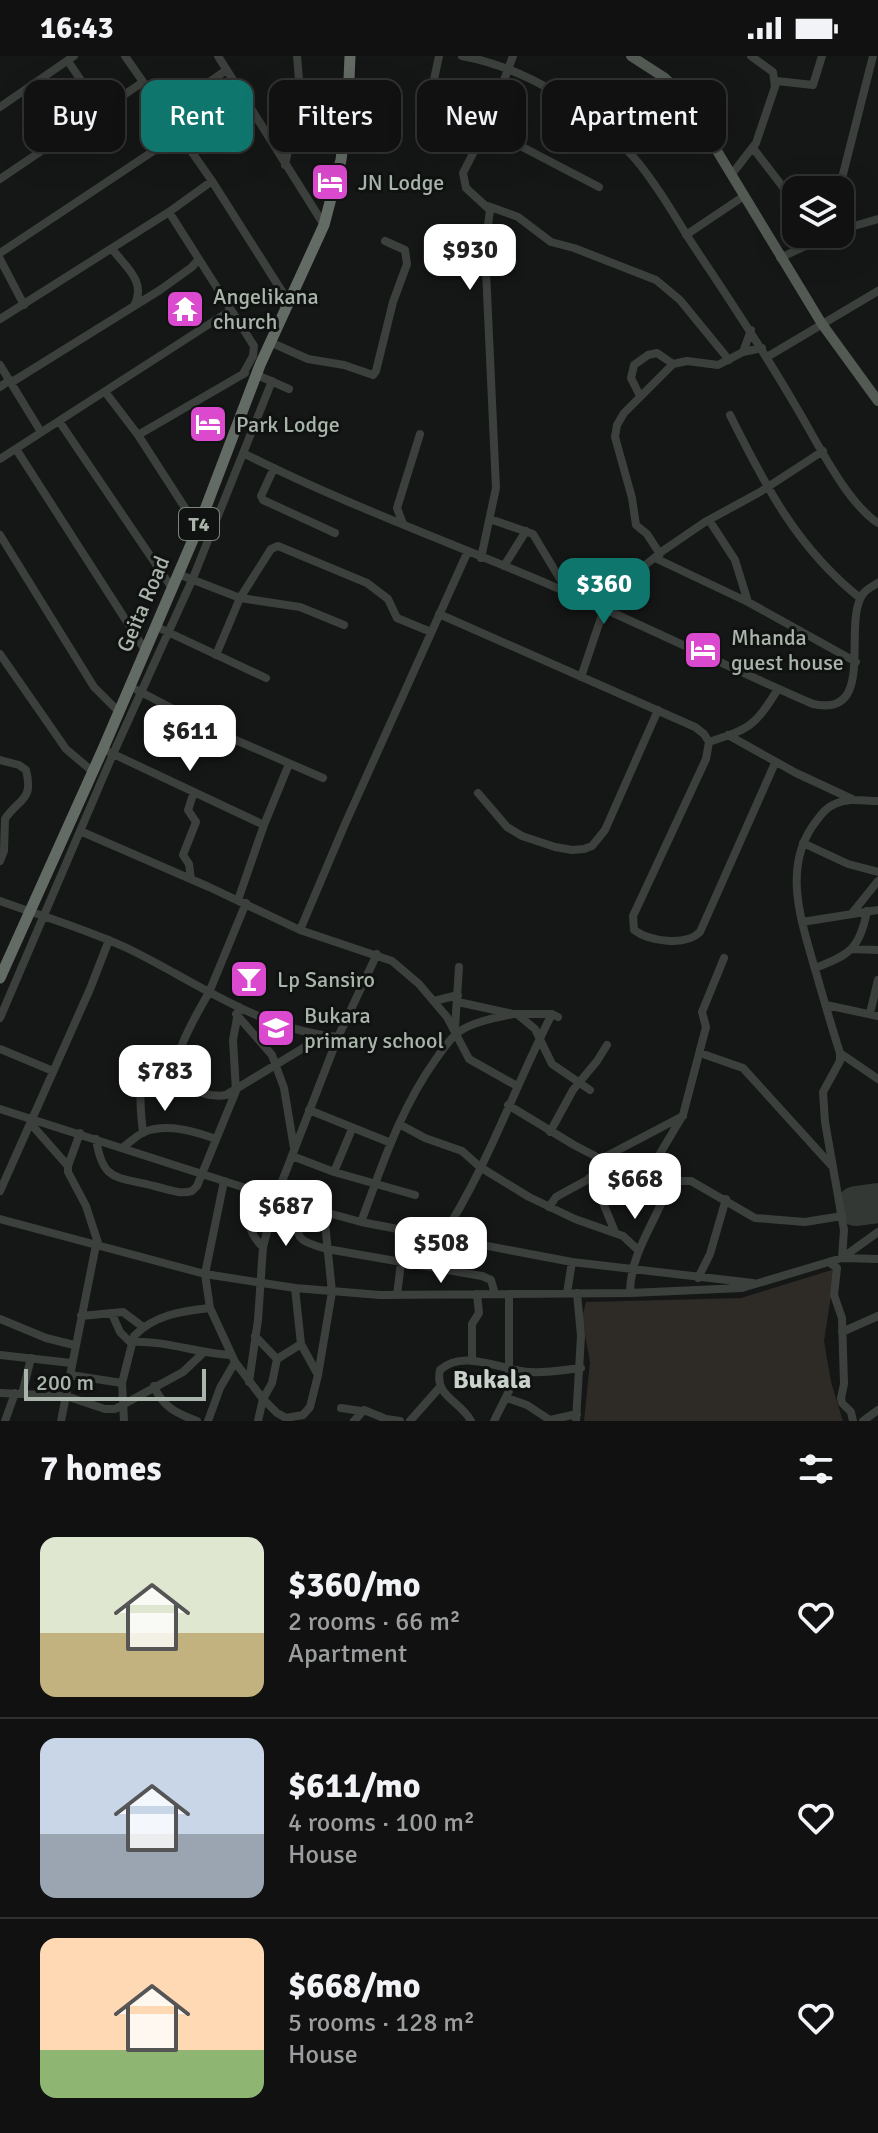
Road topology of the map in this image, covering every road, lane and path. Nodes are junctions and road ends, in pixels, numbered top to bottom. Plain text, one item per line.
1 (125, 56) edge
2 (218, 56) edge
3 (297, 56) edge
4 (350, 56) edge
5 (439, 56) edge
6 (462, 56) edge
7 (513, 56) edge
8 (751, 56) edge
9 (822, 56) edge
10 (873, 56) edge
11 (71, 58) edge
12 (638, 58) edge
13 (508, 70) junction
14 (225, 71) junction
15 (40, 80) edge
16 (82, 80) edge
17 (142, 80) edge
18 (212, 80) edge
19 (434, 80) edge
20 (504, 80) edge
21 (775, 88) junction
22 (24, 91) edge
23 (0, 107) edge
24 (753, 148) junction
25 (526, 149) edge
26 (40, 152) edge
27 (153, 152) edge
28 (192, 152) edge
29 (473, 152) edge
30 (285, 165) junction
31 (732, 174) junction
32 (843, 176) edge
33 (0, 179) edge
34 (212, 181) junction
35 (782, 186) edge
36 (599, 187) dead end
37 (744, 196) junction
38 (488, 206) junction
39 (169, 212) junction
40 (878, 219) edge
41 (324, 225) junction
42 (854, 226) edge
43 (686, 235) junction
44 (385, 241) dead end
45 (799, 248) edge
46 (112, 249) junction
47 (0, 256) edge
48 (780, 258) junction
49 (199, 259) junction
50 (878, 291) edge
51 (290, 304) junction
52 (24, 305) junction
53 (134, 307) junction
54 (231, 310) junction
55 (0, 319) edge
56 (822, 324) junction
57 (751, 330) junction
58 (272, 343) junction
59 (762, 348) junction
60 (743, 352) junction
61 (767, 357) junction
62 (729, 360) junction
63 (673, 364) junction
64 (0, 365) edge
65 (258, 370) junction
66 (243, 374) junction
67 (11, 381) junction
68 (272, 381) junction
69 (0, 387) edge
70 (289, 389) dead end
71 (106, 393) junction
72 (640, 396) junction
73 (878, 401) edge
74 (730, 415) dead end
75 (59, 421) junction
76 (41, 432) junction
77 (420, 434) dead end
78 (138, 435) junction
79 (16, 449) junction
80 (823, 451) junction
81 (243, 453) junction
82 (0, 459) edge
83 (274, 468) junction
84 (766, 487) junction
85 (490, 519) junction
86 (709, 520) junction
87 (878, 523) edge
88 (403, 524) junction
89 (198, 528) junction
90 (526, 531) junction
91 (335, 533) dead end
92 (0, 535) edge
93 (468, 551) junction
94 (657, 556) junction
95 (481, 558) junction
96 (504, 566) junction
97 (178, 574) junction
98 (192, 579) junction
99 (878, 583) edge
100 (172, 588) junction
101 (569, 594) junction
102 (240, 598) junction
103 (860, 598) junction
104 (748, 602) junction
105 (605, 609) junction
106 (439, 614) junction
107 (344, 625) dead end
108 (155, 626) junction
109 (431, 632) junction
110 (168, 633) junction
111 (145, 650) junction
112 (0, 654) edge
113 (216, 655) junction
114 (856, 662) junction
115 (581, 677) junction
116 (266, 678) dead end
117 (130, 686) junction
118 (778, 689) junction
119 (141, 692) junction
120 (658, 710) junction
121 (119, 712) junction
122 (728, 735) junction
123 (709, 742) junction
124 (108, 752) junction
125 (0, 760) edge
126 (775, 763) junction
127 (289, 764) junction
128 (92, 771) junction
129 (323, 778) dead end
130 (194, 792) junction
131 (478, 793) dead end
132 (852, 799) junction
133 (878, 801) edge
134 (264, 825) junction
135 (80, 831) junction
136 (803, 843) junction
137 (0, 861) edge
138 (878, 872) edge
139 (191, 879) junction
140 (878, 881) edge
141 (0, 901) edge
142 (242, 902) junction
143 (878, 910) edge
144 (29, 911) junction
145 (867, 911) junction
146 (853, 912) junction
147 (44, 916) junction
148 (802, 922) junction
149 (300, 930) junction
150 (109, 940) junction
151 (852, 949) junction
152 (878, 950) edge
153 (377, 954) junction
154 (724, 958) dead end
155 (459, 967) dead end
156 (815, 968) junction
157 (0, 978) edge
158 (878, 980) edge
159 (208, 993) junction
160 (458, 998) junction
161 (434, 1001) junction
162 (826, 1005) junction
163 (238, 1011) junction
164 (515, 1014) junction
165 (874, 1014) edge
166 (0, 1018) edge
167 (456, 1030) junction
168 (321, 1037) junction
169 (338, 1037) junction
170 (539, 1039) junction
171 (607, 1045) dead end
172 (0, 1049) edge
173 (179, 1050) junction
174 (700, 1053) junction
175 (840, 1053) junction
176 (331, 1054) junction
177 (277, 1065) junction
178 (53, 1071) junction
179 (878, 1079) edge
180 (579, 1082) junction
181 (517, 1086) junction
182 (590, 1090) dead end
183 (236, 1091) junction
184 (508, 1105) junction
185 (0, 1109) edge
186 (309, 1110) junction
187 (683, 1115) junction
188 (32, 1121) junction
189 (399, 1124) junction
190 (352, 1129) junction
191 (550, 1132) junction
192 (80, 1133) junction
193 (143, 1133) junction
194 (96, 1139) junction
195 (216, 1139) junction
196 (391, 1143) junction
197 (122, 1148) junction
198 (293, 1152) junction
199 (604, 1160) junction
200 (68, 1166) junction
201 (832, 1166) junction
202 (480, 1167) junction
203 (334, 1172) junction
204 (202, 1173) junction
205 (592, 1176) junction
206 (646, 1177) junction
207 (224, 1181) junction
208 (670, 1181) junction
209 (376, 1184) junction
210 (1, 1187) edge
211 (248, 1188) junction
212 (415, 1195) dead end
213 (276, 1197) junction
214 (726, 1199) junction
215 (292, 1203) junction
216 (549, 1207) junction
217 (324, 1213) junction
218 (457, 1214) junction
219 (842, 1216) junction
220 (1, 1221) edge
221 (361, 1222) junction
222 (405, 1231) junction
223 (878, 1232) edge
224 (619, 1234) junction
225 (645, 1235) junction
226 (442, 1237) junction
227 (455, 1240) junction
228 (97, 1246) junction
229 (263, 1247) junction
230 (327, 1249) junction
231 (638, 1250) junction
232 (878, 1259) edge
233 (402, 1262) junction
234 (572, 1262) junction
235 (836, 1262) junction
236 (205, 1274) junction
237 (653, 1274) junction
238 (631, 1276) junction
239 (698, 1278) junction
240 (259, 1283) junction
241 (758, 1283) junction
242 (295, 1288) junction
243 (332, 1292) junction
244 (572, 1293) junction
245 (608, 1293) junction
246 (630, 1293) junction
247 (646, 1293) junction
248 (477, 1294) junction
249 (495, 1294) junction
250 (509, 1294) junction
251 (397, 1295) junction
252 (210, 1308) junction
253 (84, 1314) junction
254 (112, 1314) junction
255 (878, 1316) edge
256 (0, 1319) edge
257 (143, 1327) junction
258 (842, 1332) junction
259 (255, 1336) junction
260 (130, 1342) junction
261 (301, 1344) junction
262 (74, 1345) junction
263 (203, 1353) junction
264 (0, 1355) edge
265 (31, 1358) junction
266 (232, 1359) junction
267 (277, 1359) junction
268 (472, 1361) junction
269 (71, 1363) junction
270 (581, 1368) junction
271 (508, 1370) junction
272 (70, 1375) junction
273 (318, 1375) junction
274 (249, 1382) junction
275 (122, 1383) junction
276 (154, 1386) junction
277 (440, 1387) junction
278 (0, 1393) edge
279 (19, 1394) junction
280 (66, 1396) junction
281 (507, 1398) junction
282 (263, 1399) junction
283 (123, 1405) junction
284 (341, 1408) dead end
285 (878, 1410) edge
286 (361, 1411) junction
287 (576, 1418) edge
288 (386, 1420) edge
289 (550, 1420) edge
290 (5, 1421) edge
291 (61, 1421) edge
292 (124, 1421) edge
293 (197, 1421) edge
294 (208, 1421) edge
295 (258, 1421) edge
296 (354, 1421) edge
297 (400, 1421) edge
298 (410, 1421) edge
299 (471, 1421) edge
300 (494, 1421) edge
301 (853, 1421) edge
302 (863, 1421) edge

1 - 17 street
2 - 14 street
3 - 30 street
4 - 41 highway, Geita Road / T4
5 - 19 street
6 - 13 street
7 - 13 street
8 - 21 street
9 - 21 street
10 - 32 street
11 - 15 street
11 - 16 street
12 - 31 main road
13 - 20 street
13 - 43 street
14 - 18 street
14 - 30 street
21 - 24 street
22 - 23 street
24 - 31 street
24 - 35 street
25 - 36 street
26 - 33 street
27 - 47 street
28 - 34 street
29 - 38 street
30 - 41 street
31 - 37 main road
34 - 39 street
34 - 51 street
37 - 43 street
37 - 48 main road
38 - 62 street
38 - 85 street
39 - 46 street
39 - 49 street
40 - 42 street
41 - 51 highway, Geita Road / T4
43 - 57 street
44 - 58 street
45 - 48 street
46 - 52 street
46 - 53 street
47 - 52 street
48 - 56 main road
49 - 53 street
49 - 54 street
50 - 56 street
51 - 58 highway, Geita Road / T4
52 - 55 street
53 - 67 street
54 - 66 street
54 - 71 street
56 - 61 street
56 - 73 main road
57 - 59 street
57 - 60 street
58 - 65 highway, Geita Road / T4
59 - 60 street
59 - 61 street
60 - 62 street
61 - 80 street
62 - 63 street
63 - 72 street
63 - 72 street
64 - 67 street
65 - 66 street
65 - 68 street
65 - 89 highway, Geita Road / T4
66 - 78 street
67 - 69 street
67 - 76 street
68 - 70 street
68 - 81 street
71 - 75 street
71 - 78 street
72 - 94 street
74 - 84 street
75 - 76 street
75 - 100 street
76 - 79 street
77 - 88 street
78 - 89 street
79 - 82 street
79 - 111 street
80 - 84 street
80 - 87 street
81 - 83 street
81 - 98 street
83 - 88 street
83 - 91 street
84 - 86 street
84 - 103 street
85 - 90 street
85 - 95 street
86 - 94 street
86 - 104 street
88 - 93 street
89 - 97 highway, Geita Road / T4
90 - 96 street
90 - 101 street
92 - 121 street
93 - 95 street
93 - 106 street
94 - 104 street
94 - 105 street
95 - 96 street
96 - 101 street
97 - 98 street
97 - 100 highway, Geita Road / T4
98 - 102 street
98 - 110 street
99 - 103 street
100 - 108 highway, Geita Road / T4
101 - 105 street
102 - 107 street
102 - 109 street
102 - 113 street
103 - 114 street
104 - 114 street
105 - 115 street
105 - 118 street
106 - 109 street
106 - 115 street
108 - 110 street
108 - 111 highway, Geita Road / T4
109 - 149 street
110 - 113 street
110 - 119 street
111 - 117 highway, Geita Road / T4
112 - 128 street
113 - 116 street
114 - 118 street
115 - 120 street
117 - 119 street
117 - 121 highway, Geita Road / T4
118 - 122 street
119 - 124 street
119 - 127 street
120 - 123 street
120 - 131 street
121 - 124 highway, Geita Road / T4
122 - 123 street
122 - 126 street
123 - 126 street
124 - 128 highway, Geita Road / T4
124 - 130 street
124 - 135 street
125 - 137 street
126 - 132 street
127 - 129 street
127 - 134 street
128 - 144 highway, Geita Road / T4
130 - 134 street
130 - 139 street
132 - 133 street
132 - 136 street
134 - 142 street
135 - 139 street
135 - 147 street
136 - 138 street
136 - 148 street
139 - 142 street
140 - 146 street
141 - 144 street
142 - 149 street
142 - 159 street
143 - 145 street
144 - 147 street
144 - 157 highway, Geita Road / T4
145 - 146 street
145 - 151 street
146 - 148 street
147 - 150 street
147 - 166 street
148 - 156 street
149 - 153 street
150 - 159 street
150 - 178 street
151 - 152 street
151 - 156 street
153 - 161 street
153 - 169 street
154 - 174 street
155 - 160 street
156 - 162 street
158 - 165 street
159 - 163 street
159 - 173 street
160 - 161 street
160 - 164 street
160 - 167 street
161 - 167 street
162 - 165 street
162 - 175 street
163 - 168 street
163 - 177 street
163 - 183 street
164 - 167 street
164 - 170 street
164 - 170 street
167 - 181 street
167 - 189 street
168 - 169 street
168 - 176 street
168 - 177 street
169 - 176 street
170 - 180 street
170 - 181 street
171 - 180 street
172 - 178 street
173 - 183 street
173 - 193 street
174 - 187 street
174 - 201 street
175 - 179 street
175 - 201 street
176 - 186 street
177 - 183 street
177 - 198 street
178 - 188 street
180 - 182 street
180 - 191 street
181 - 184 street
183 - 195 street
184 - 191 street
184 - 202 street
185 - 188 street
186 - 190 street
186 - 198 street
187 - 199 street
187 - 206 street
188 - 192 street
188 - 200 street
188 - 210 street
189 - 196 street
189 - 202 street
190 - 196 street
190 - 203 street
191 - 199 street
192 - 194 street
192 - 200 street
193 - 195 street
193 - 197 street
194 - 197 street
194 - 204 street
195 - 204 street
196 - 209 street
197 - 204 street
198 - 203 street
198 - 213 street
199 - 205 street
199 - 206 street
200 - 228 street
201 - 219 street
202 - 216 street
202 - 218 street
203 - 209 street
204 - 207 street
205 - 216 street
205 - 224 street
206 - 208 street
207 - 211 street
207 - 236 street
208 - 214 street
208 - 225 street
209 - 212 street
209 - 221 street
211 - 213 street
211 - 229 street
213 - 215 street
213 - 229 street
214 - 219 street
214 - 239 street
215 - 217 street
215 - 230 street
216 - 224 street
217 - 221 street
217 - 230 street
218 - 226 street
218 - 227 street
219 - 235 street
220 - 228 street
221 - 222 street
222 - 226 street
222 - 233 street
223 - 235 street
224 - 225 street
224 - 231 street
225 - 231 street
226 - 227 street
227 - 234 street
228 - 236 street
228 - 253 street
229 - 240 street
230 - 233 street
230 - 243 street
231 - 238 street
232 - 235 street
233 - 249 street
233 - 251 street
234 - 238 street
234 - 244 street
235 - 241 street
235 - 258 street
236 - 240 street
236 - 252 street
237 - 238 street
237 - 239 street
237 - 247 street
238 - 245 street
238 - 246 street
239 - 241 street
240 - 242 street
240 - 259 street
241 - 247 street
242 - 243 street
242 - 261 street
243 - 251 street
243 - 273 street
244 - 245 street
244 - 250 street
244 - 270 street
245 - 246 street
246 - 247 street
248 - 249 street
248 - 251 street
248 - 268 street
249 - 250 street
250 - 271 street
252 - 257 street
252 - 266 street
253 - 254 street
253 - 262 street
254 - 257 street
254 - 260 street
255 - 258 street
256 - 262 street
257 - 260 street
258 - 301 street
259 - 267 street
259 - 274 street
260 - 263 street
260 - 275 street
261 - 267 street
261 - 273 street
262 - 269 street
263 - 266 street
263 - 276 street
264 - 265 street
265 - 269 street
265 - 279 street
266 - 274 street
266 - 294 street
267 - 282 street
268 - 271 street
268 - 277 street
269 - 272 street
270 - 271 street
270 - 287 street
271 - 281 street
272 - 275 street
272 - 280 street
273 - 282 street
274 - 282 street
275 - 283 street
276 - 283 street
276 - 293 street
277 - 298 street
277 - 299 street
278 - 279 street
279 - 280 street
279 - 290 street
280 - 283 street
280 - 291 street
281 - 289 street
281 - 300 street
282 - 295 street
283 - 292 street
284 - 286 street
285 - 302 street
286 - 288 street
286 - 296 street
287 - 289 street
288 - 297 street

